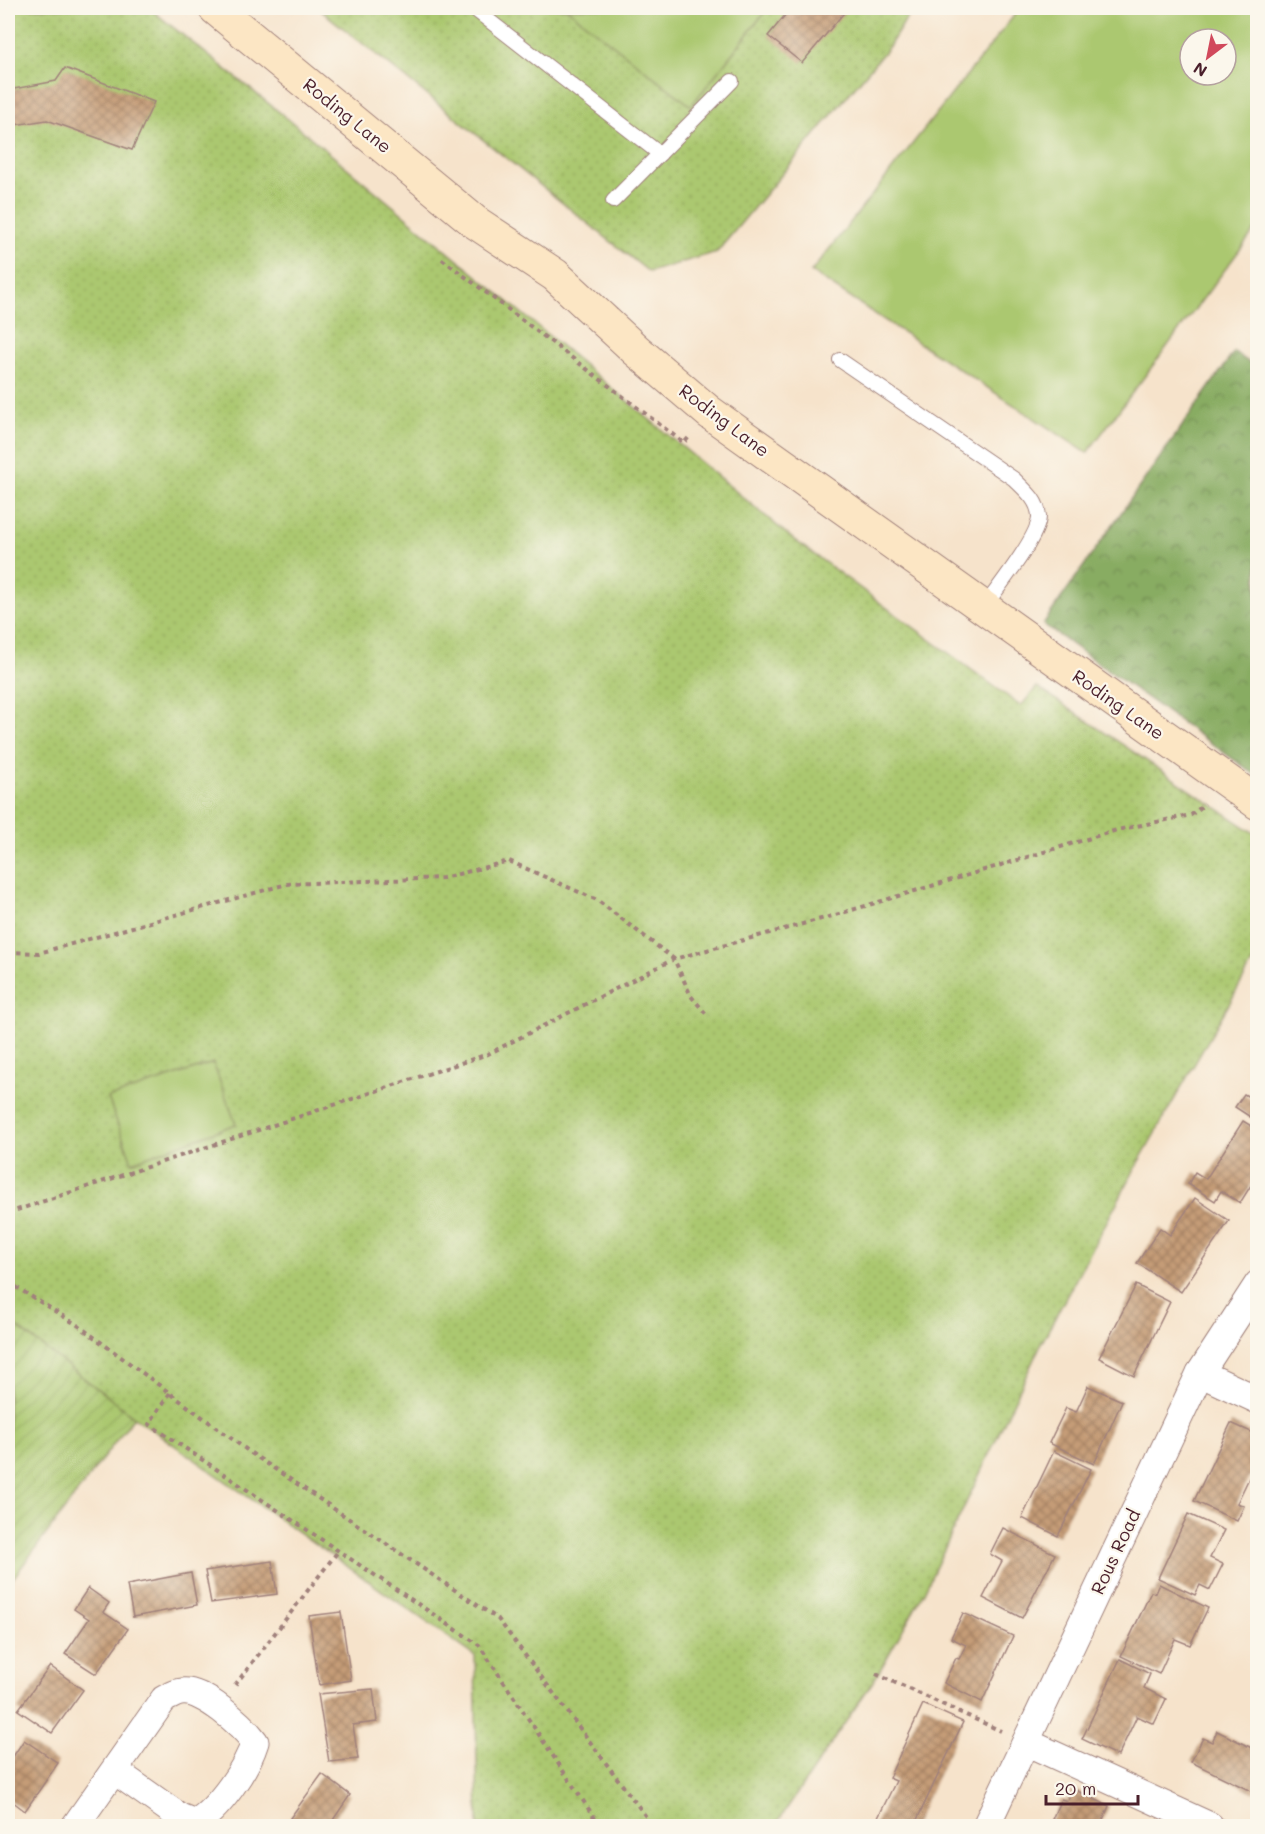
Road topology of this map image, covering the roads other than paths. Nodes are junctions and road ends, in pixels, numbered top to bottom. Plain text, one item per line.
1 (215, 8) edge
2 (473, 8) edge
3 (732, 81) dead end
4 (660, 154) junction
5 (613, 201) dead end
6 (840, 360) dead end
7 (983, 609) junction
8 (1257, 803) edge
9 (1257, 1284) edge
10 (1200, 1373) junction
11 (1257, 1400) edge
12 (1026, 1742) junction
13 (115, 1771) junction
14 (75, 1827) edge
15 (986, 1827) edge
16 (1210, 1827) edge

1 - 7 main road, Roding Lane
2 - 4 lane
3 - 4 lane
4 - 5 lane
6 - 7 lane
7 - 8 main road, Roding Lane
9 - 10 street, Rous Road
10 - 11 street
10 - 12 street, Rous Road
12 - 15 street, Rous Road
12 - 16 street
13 - 13 street
13 - 14 street

